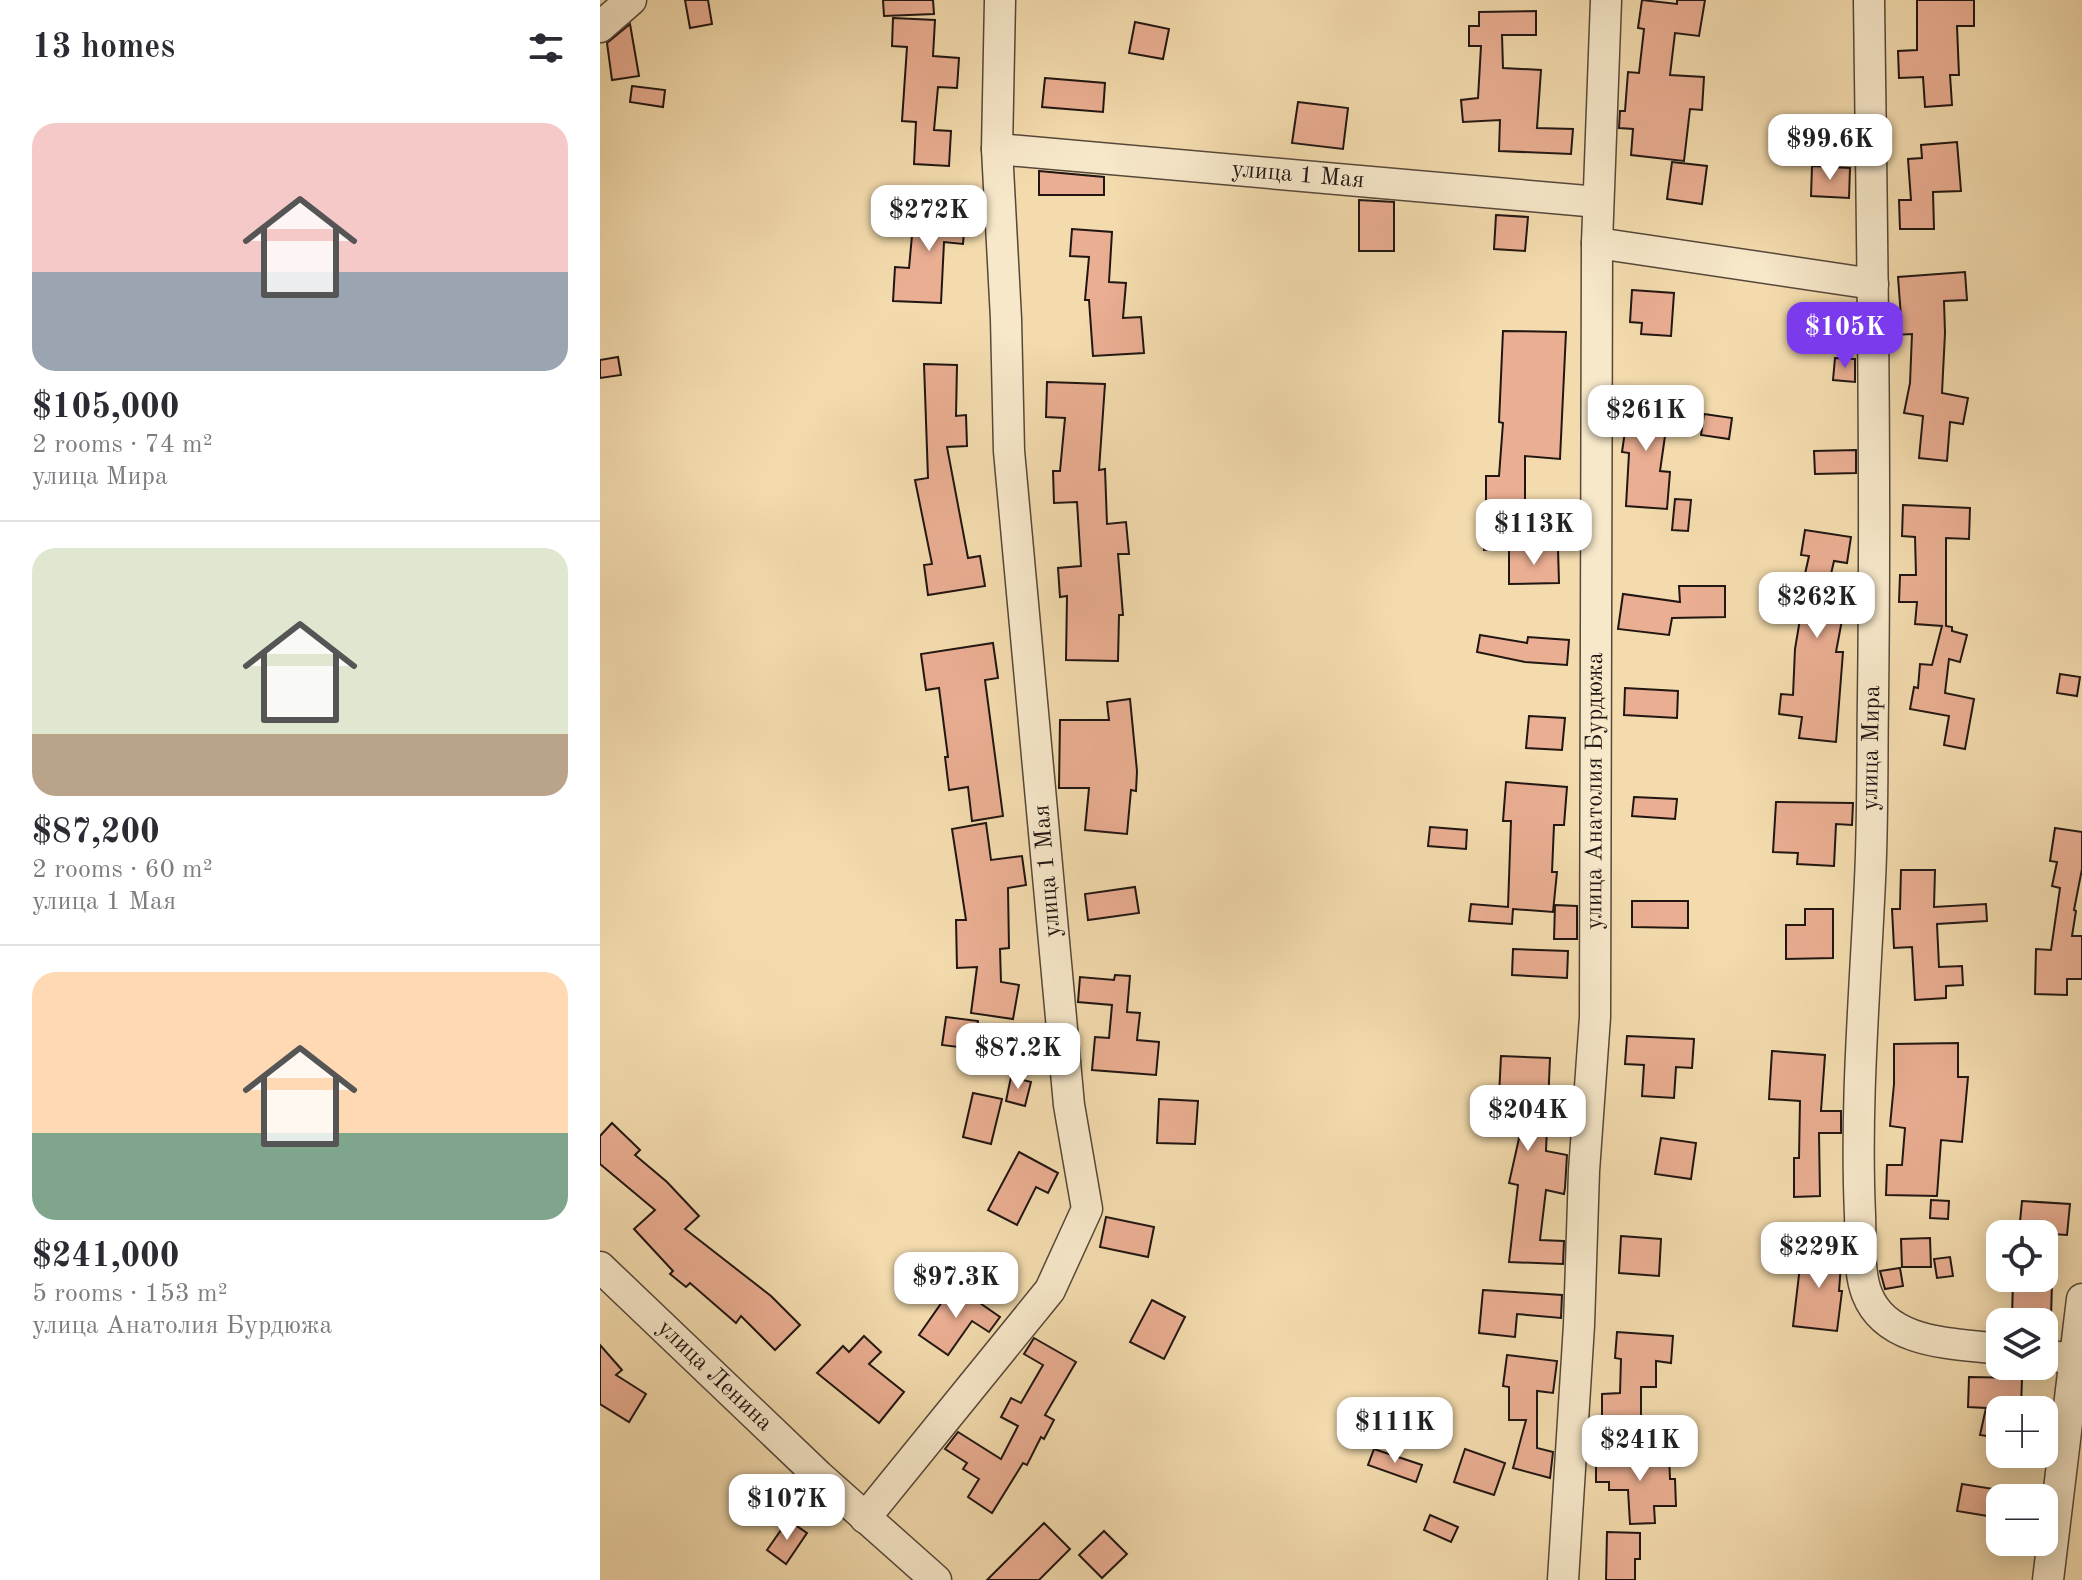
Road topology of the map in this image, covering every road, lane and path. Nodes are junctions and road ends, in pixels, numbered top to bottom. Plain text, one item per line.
1 (631, 0) edge
2 (1000, 0) edge
3 (1606, 0) edge
4 (1869, 0) edge
5 (600, 27) edge
6 (997, 149) junction
7 (1598, 202) junction
8 (1597, 243) junction
9 (1873, 284) junction
10 (600, 1267) edge
11 (2082, 1299) edge
12 (1986, 1347) edge
13 (2058, 1357) edge
14 (2074, 1359) junction
15 (865, 1518) junction
16 (936, 1580) edge
17 (1563, 1580) edge
18 (2048, 1580) edge

1 - 5 street
2 - 6 street, улица 1 Мая
3 - 7 street, улица Анатолия Бурдюжа
4 - 9 street, улица Мира
6 - 7 street, улица 1 Мая
6 - 15 street, улица 1 Мая
7 - 8 street, улица Анатолия Бурдюжа
8 - 9 street
8 - 17 street, улица Анатолия Бурдюжа
9 - 12 street, улица Мира
10 - 15 street, улица Ленина
11 - 14 street
13 - 14 street
14 - 18 street
15 - 16 street, улица Ленина

